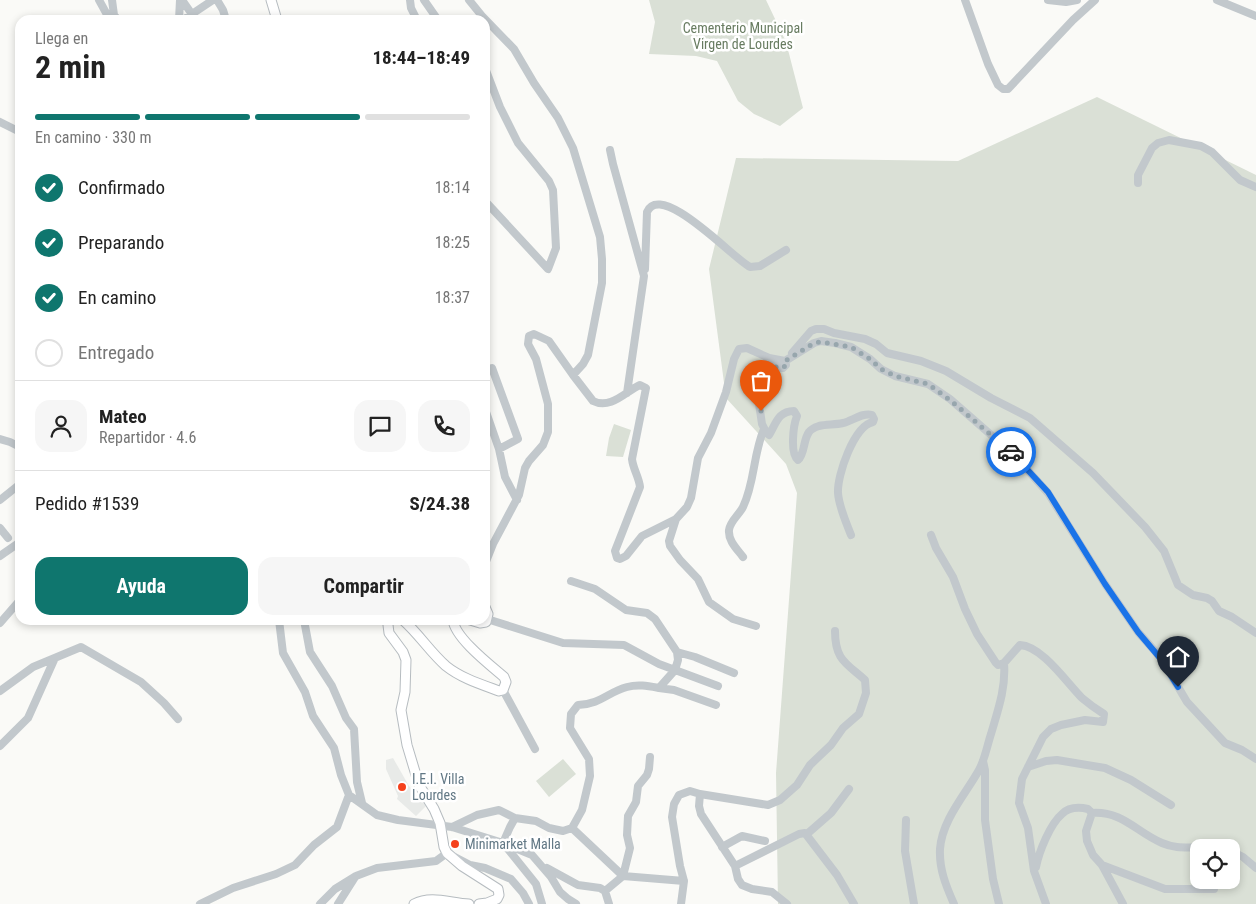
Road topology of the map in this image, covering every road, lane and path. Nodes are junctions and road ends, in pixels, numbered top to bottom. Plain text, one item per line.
1 (112, 0) edge
2 (181, 0) edge
3 (213, 0) edge
4 (217, 0) edge
5 (271, 0) edge
6 (410, 0) edge
7 (424, 0) edge
8 (469, 0) edge
9 (1048, 0) edge
10 (1077, 0) edge
11 (1095, 0) edge
12 (1217, 0) edge
13 (968, 1) edge
14 (101, 2) edge
15 (108, 15) edge
16 (115, 15) edge
17 (180, 15) edge
18 (192, 15) edge
19 (196, 15) edge
20 (224, 15) edge
21 (276, 15) edge
22 (414, 15) edge
23 (434, 15) edge
24 (481, 15) edge
25 (1256, 16) edge
26 (490, 24) edge
27 (490, 81) edge
28 (0, 122) edge
29 (15, 130) edge
30 (610, 150) dead end
31 (1138, 182) dead end
32 (1256, 187) edge
33 (490, 206) edge
34 (786, 250) dead end
35 (644, 276) junction
36 (787, 359) junction
37 (492, 368) dead end
38 (573, 375) junction
39 (627, 393) junction
40 (490, 423) edge
41 (764, 429) junction
42 (0, 439) edge
43 (15, 444) edge
44 (499, 449) junction
45 (15, 488) edge
46 (0, 500) edge
47 (517, 500) junction
48 (676, 519) junction
49 (0, 528) edge
50 (851, 535) dead end
51 (930, 535) dead end
52 (8, 538) dead end
53 (15, 546) edge
54 (490, 552) edge
55 (0, 556) edge
56 (743, 557) dead end
57 (571, 580) dead end
58 (15, 606) edge
59 (490, 621) edge
60 (0, 623) edge
61 (280, 625) edge
62 (305, 625) edge
63 (388, 625) edge
64 (408, 625) edge
65 (454, 625) edge
66 (756, 626) dead end
67 (835, 631) dead end
68 (1256, 634) edge
69 (677, 652) junction
70 (54, 660) junction
71 (1004, 663) junction
72 (674, 670) junction
73 (734, 674) dead end
74 (718, 686) dead end
75 (659, 688) junction
76 (502, 690) junction
77 (0, 691) edge
78 (716, 705) dead end
79 (178, 720) dead end
80 (0, 746) edge
81 (535, 749) dead end
82 (650, 757) dead end
83 (1256, 759) edge
84 (983, 761) junction
85 (1026, 768) junction
86 (849, 789) dead end
87 (700, 794) junction
88 (349, 795) junction
89 (362, 803) junction
90 (1170, 805) dead end
91 (1092, 813) junction
92 (515, 818) junction
93 (906, 820) dead end
94 (441, 826) junction
95 (452, 827) junction
96 (572, 828) junction
97 (807, 834) junction
98 (765, 841) dead end
99 (503, 844) junction
100 (722, 847) junction
101 (1190, 847) edge
102 (447, 853) junction
103 (1240, 856) edge
104 (1102, 865) junction
105 (543, 866) junction
106 (735, 866) junction
107 (1256, 868) edge
108 (1034, 871) junction
109 (356, 876) junction
110 (623, 876) junction
111 (684, 881) junction
112 (1190, 889) edge
113 (605, 891) junction
114 (200, 904) edge
115 (320, 904) edge
116 (338, 904) edge
117 (414, 904) edge
118 (469, 904) edge
119 (479, 904) edge
120 (529, 904) edge
121 (542, 904) edge
122 (576, 904) edge
123 (609, 904) edge
124 (681, 904) edge
125 (786, 904) edge
126 (854, 904) edge
127 (914, 904) edge
128 (954, 904) edge
129 (999, 904) edge
130 (1046, 904) edge
131 (1124, 904) edge

1 - 16 street
2 - 17 street
2 - 18 street
3 - 19 street
4 - 20 street
5 - 21 main road
6 - 22 street
7 - 23 street
8 - 24 street
9 - 10 street
11 - 13 street
12 - 25 street
14 - 15 street
26 - 38 street
27 - 33 street
28 - 29 street
30 - 35 street
31 - 32 street
34 - 35 street
35 - 39 street
36 - 41 street
36 - 48 street
36 - 68 street
36 - 83 street
37 - 44 street
38 - 39 street
38 - 47 street
39 - 48 street
40 - 44 street
41 - 50 street
41 - 56 street
42 - 43 street
44 - 47 street
45 - 46 street
47 - 54 street
48 - 66 street
49 - 52 street
51 - 71 street
53 - 55 street
57 - 69 street
58 - 60 street
59 - 72 street
61 - 88 street
62 - 89 street
63 - 94 main road
64 - 76 main road
65 - 76 main road
67 - 87 street
69 - 72 street
69 - 73 street
70 - 77 street
70 - 79 street
70 - 80 street
71 - 84 street
71 - 85 street
72 - 74 street
72 - 75 street
75 - 78 street
75 - 96 street
76 - 81 street
82 - 110 street
84 - 128 street
84 - 129 street
85 - 90 street
85 - 108 street
86 - 97 street
87 - 100 street
87 - 111 street
88 - 89 street
88 - 114 street
89 - 94 street
91 - 101 street
91 - 104 street
91 - 108 street
92 - 95 street
92 - 96 street
92 - 99 street
93 - 127 street
94 - 95 street
94 - 102 main road
95 - 99 street
96 - 110 street
97 - 106 street
97 - 126 street
98 - 100 street
99 - 105 street
99 - 121 street
100 - 106 street
102 - 109 street
102 - 119 main road
102 - 120 street
103 - 107 street
104 - 112 street
104 - 131 street
105 - 113 street
105 - 122 street
106 - 125 street
108 - 130 street
109 - 115 street
109 - 116 street
110 - 111 street
110 - 113 street
111 - 124 street
113 - 123 street
117 - 118 main road

